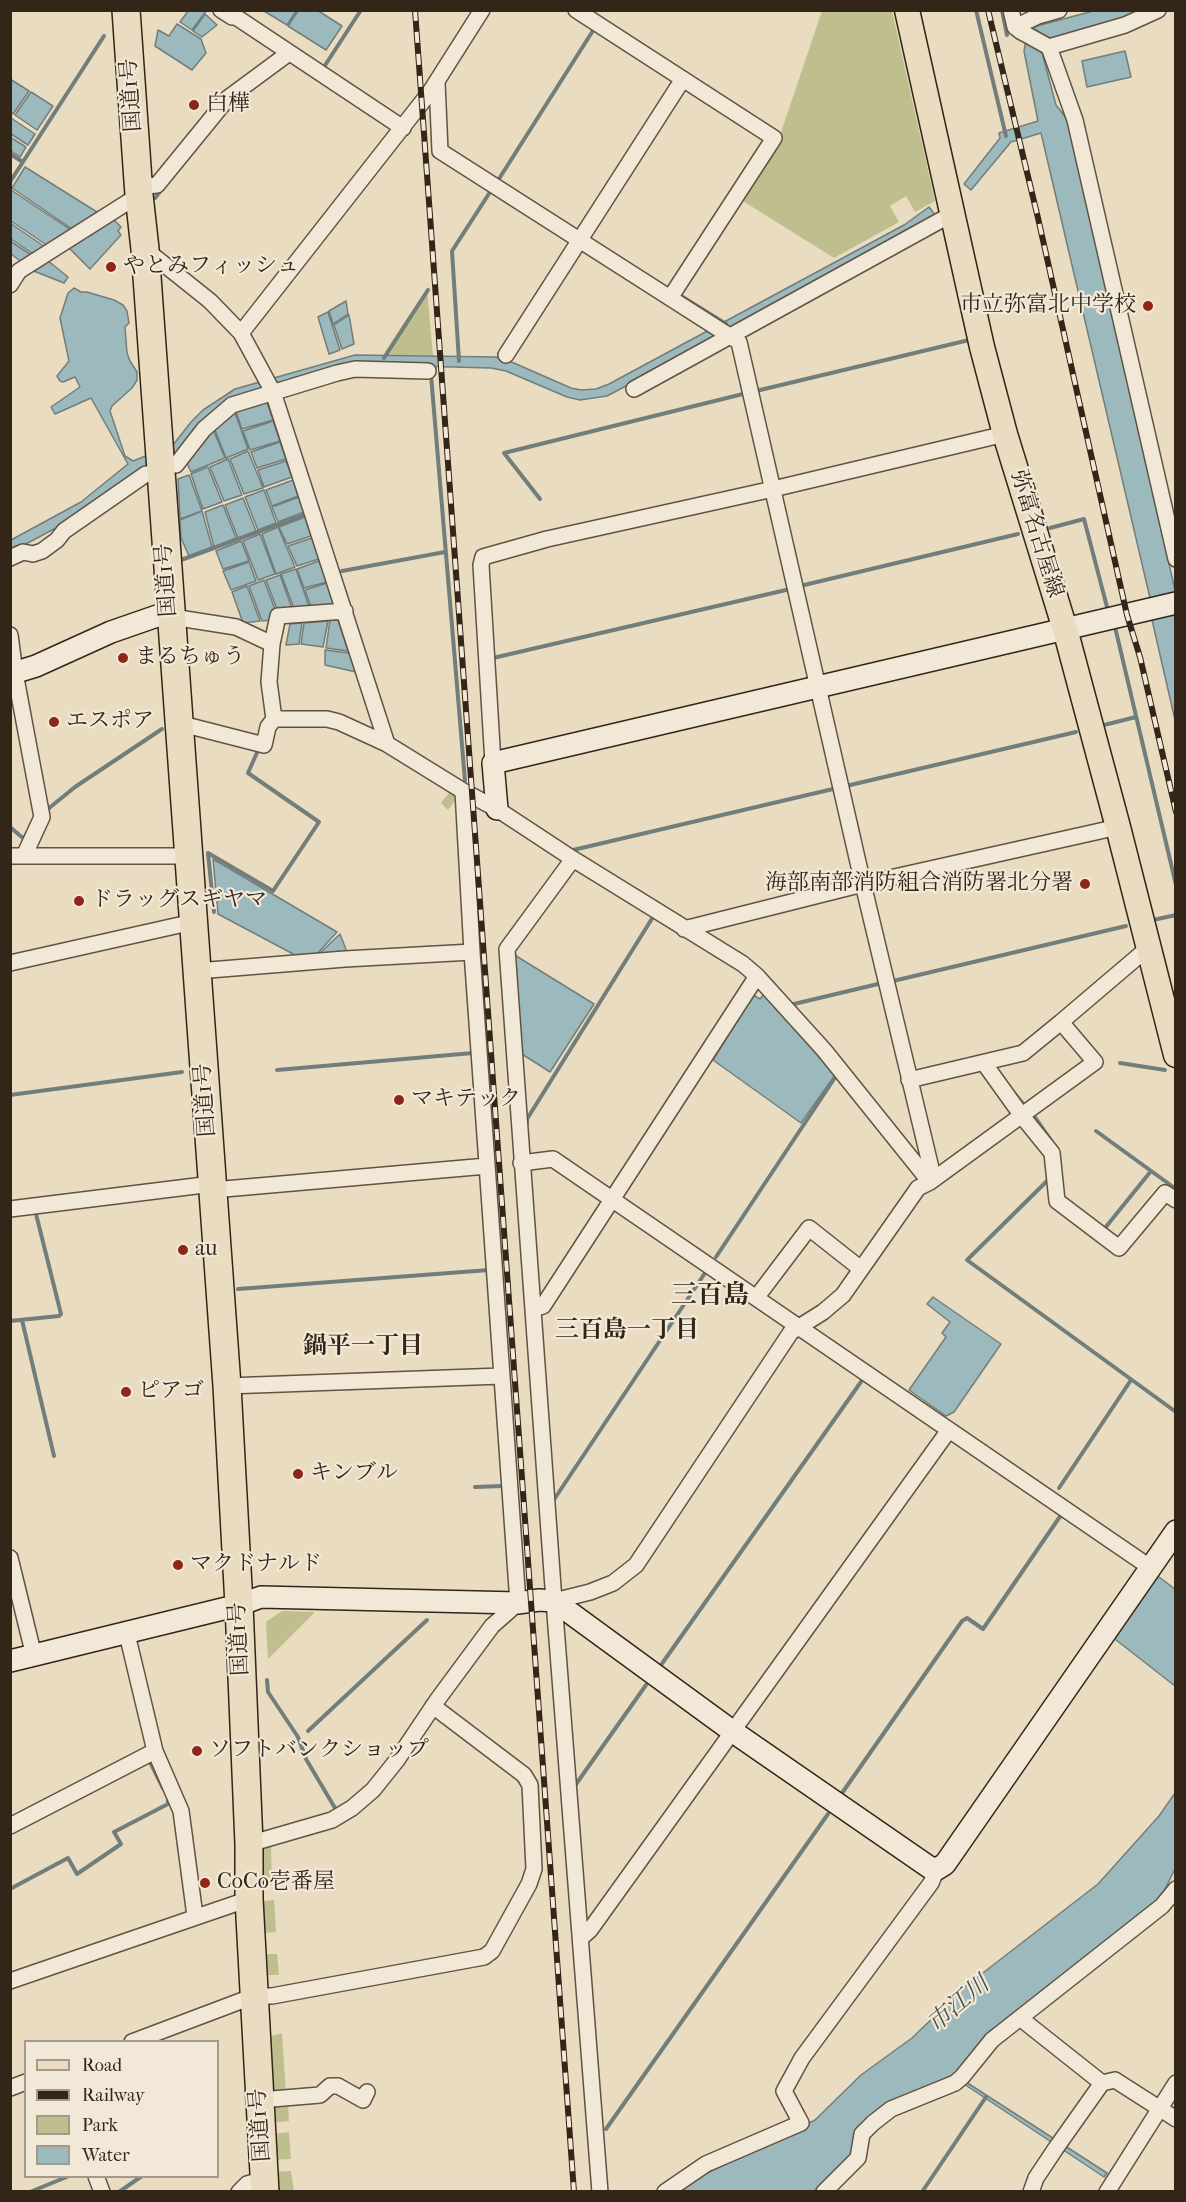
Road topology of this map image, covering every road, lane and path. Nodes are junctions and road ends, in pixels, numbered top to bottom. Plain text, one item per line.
1 (126, 10) edge
2 (221, 10) edge
3 (482, 10) edge
4 (576, 10) edge
5 (907, 10) edge
6 (1011, 10) edge
7 (1059, 10) edge
8 (1158, 10) edge
9 (238, 14) edge
10 (1019, 30) junction
11 (1048, 47) junction
12 (289, 53) junction
13 (683, 79) junction
14 (437, 82) junction
15 (403, 128) junction
16 (138, 191) junction
17 (952, 214) junction
18 (579, 240) junction
19 (145, 249) junction
20 (10, 285) edge
21 (670, 298) junction
22 (723, 332) junction
23 (241, 333) junction
24 (506, 355) dead end
25 (428, 371) dead end
26 (634, 389) dead end
27 (273, 392) junction
28 (1005, 434) junction
29 (160, 463) junction
30 (773, 489) junction
31 (10, 558) edge
32 (1176, 559) edge
33 (1176, 603) edge
34 (345, 611) junction
35 (170, 614) junction
36 (1065, 629) junction
37 (10, 635) edge
38 (272, 644) junction
39 (13, 674) edge
40 (819, 688) junction
41 (274, 719) junction
42 (178, 723) junction
43 (387, 744) junction
44 (493, 763) junction
45 (463, 791) junction
46 (497, 809) junction
47 (1118, 827) junction
48 (17, 856) edge
49 (187, 856) junction
50 (573, 859) junction
51 (862, 884) junction
52 (193, 922) junction
53 (684, 928) junction
54 (1148, 948) junction
55 (472, 952) junction
56 (10, 963) edge
57 (197, 971) junction
58 (758, 976) junction
59 (1061, 1022) junction
60 (1176, 1055) edge
61 (984, 1063) junction
62 (909, 1080) junction
63 (1022, 1116) junction
64 (521, 1163) junction
65 (487, 1166) junction
66 (930, 1182) junction
67 (213, 1187) junction
68 (1176, 1200) edge
69 (612, 1201) junction
70 (10, 1209) edge
71 (861, 1269) junction
72 (756, 1298) junction
73 (533, 1309) junction
74 (798, 1326) junction
75 (501, 1376) junction
76 (227, 1386) junction
77 (949, 1430) junction
78 (1176, 1531) edge
79 (10, 1558) edge
80 (1151, 1568) junction
81 (554, 1601) junction
82 (518, 1602) junction
83 (239, 1605) junction
84 (126, 1634) junction
85 (33, 1656) junction
86 (10, 1661) edge
87 (433, 1706) junction
88 (732, 1731) junction
89 (155, 1751) junction
90 (10, 1826) edge
91 (249, 1844) junction
92 (937, 1869) junction
93 (1176, 1889) edge
94 (249, 1899) junction
95 (195, 1916) junction
96 (581, 1938) junction
97 (10, 1981) edge
98 (254, 1996) junction
99 (1020, 2018) junction
100 (137, 2040) edge
101 (1102, 2083) junction
102 (1176, 2083) edge
103 (367, 2092) dead end
104 (260, 2100) junction
105 (1158, 2108) junction
106 (1176, 2119) edge
107 (265, 2185) edge
108 (239, 2192) edge
109 (600, 2192) edge
110 (665, 2192) edge
111 (824, 2192) edge
112 (1031, 2192) edge
113 (1107, 2192) edge

1 - 16 highway, 国道1号
2 - 9 street
3 - 14 street
4 - 13 street
5 - 17 main road, 弥富名古屋線
6 - 10 street
7 - 10 street
8 - 11 street
9 - 12 street
10 - 11 street
11 - 32 street
12 - 15 street
12 - 16 street
13 - 18 street
13 - 21 street
14 - 15 street
14 - 18 street
15 - 23 street
16 - 19 highway, 国道1号
16 - 20 street
17 - 22 street
17 - 28 main road, 弥富名古屋線
18 - 21 street
18 - 24 street
19 - 23 street
19 - 29 highway, 国道1号
21 - 22 street
22 - 26 street
22 - 30 street
23 - 27 street
25 - 27 street
27 - 29 street
27 - 34 street
28 - 30 street
28 - 36 main road, 弥富名古屋線
29 - 31 street
29 - 35 highway, 国道1号
30 - 40 street
30 - 44 street
33 - 36 street
34 - 38 street
34 - 43 street
35 - 38 street
35 - 39 street
35 - 42 highway, 国道1号
36 - 40 street
36 - 47 main road, 弥富名古屋線
37 - 39 street
38 - 41 street
39 - 48 street
40 - 44 street
40 - 51 street
41 - 42 street
41 - 43 street
42 - 49 highway, 国道1号
43 - 45 street
44 - 46 street
45 - 46 street
45 - 55 street
46 - 50 street
47 - 51 street
47 - 54 main road, 弥富名古屋線
48 - 49 street
49 - 52 highway, 国道1号
50 - 53 street
50 - 64 street
51 - 53 street
51 - 62 street
52 - 56 street
52 - 57 highway, 国道1号
53 - 58 street
54 - 59 street
54 - 60 main road, 弥富名古屋線
55 - 57 street
55 - 65 street
57 - 67 highway, 国道1号
58 - 66 street
58 - 69 street
59 - 61 street
59 - 63 street
61 - 62 street
61 - 63 street
62 - 66 street
63 - 66 street
63 - 68 street
64 - 69 street
64 - 73 street
65 - 67 street
65 - 75 street
66 - 71 street
67 - 70 street
67 - 76 highway, 国道1号
69 - 72 street
69 - 73 street
71 - 72 street
71 - 74 street
72 - 74 street
73 - 81 street
74 - 77 street
74 - 81 street
75 - 76 street
75 - 82 street
76 - 83 highway, 国道1号
77 - 80 street
77 - 88 street
78 - 80 street
79 - 85 street
80 - 92 street
81 - 82 street
81 - 88 street
81 - 96 street
82 - 83 street
82 - 87 street
83 - 84 street
83 - 91 highway, 国道1号
84 - 85 street
84 - 89 street
85 - 86 street
87 - 91 street
87 - 98 street
88 - 92 street
88 - 96 street
89 - 90 street
89 - 95 street
91 - 94 highway, 国道1号
92 - 110 street
93 - 99 street
94 - 95 street
94 - 98 highway, 国道1号
95 - 97 street
96 - 109 street
98 - 100 street
98 - 104 highway, 国道1号
99 - 101 street
99 - 111 street
101 - 105 street
101 - 112 street
102 - 105 street
103 - 104 street
104 - 107 highway, 国道1号
105 - 106 street
105 - 113 street
107 - 108 street

